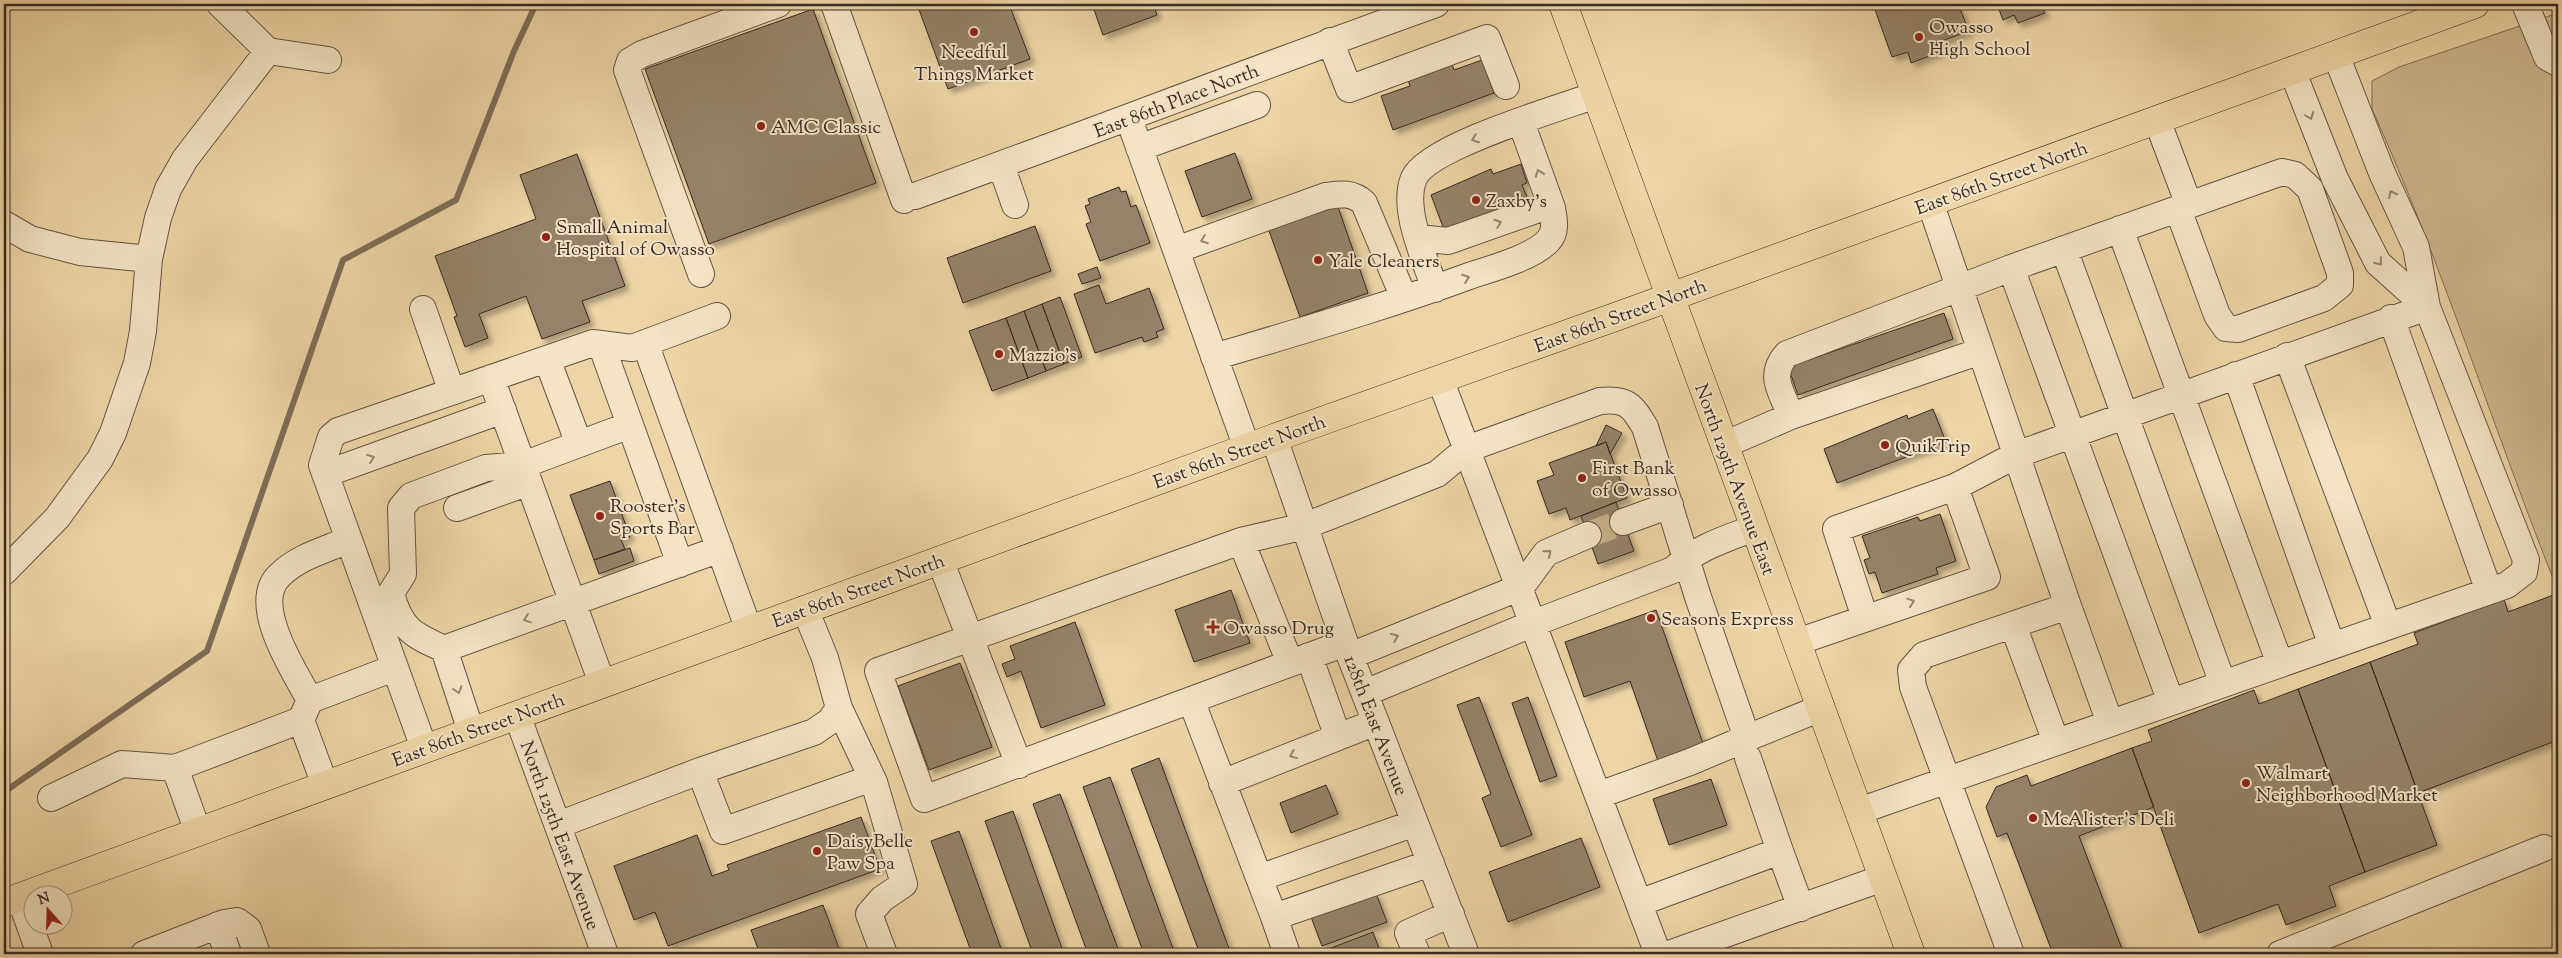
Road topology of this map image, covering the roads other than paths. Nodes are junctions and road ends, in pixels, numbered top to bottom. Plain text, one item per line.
1 (220, 4) edge
2 (778, 4) edge
3 (834, 4) edge
4 (1436, 4) edge
5 (1563, 4) edge
6 (2476, 4) edge
7 (2525, 4) edge
8 (1330, 41) junction
9 (268, 51) junction
10 (2336, 55) junction
11 (328, 60) dead end
12 (2558, 63) edge
13 (2292, 70) junction
14 (1506, 86) dead end
15 (1596, 94) junction
16 (1256, 105) dead end
17 (1129, 119) junction
18 (2157, 120) junction
19 (1521, 122) junction
20 (1139, 148) junction
21 (1001, 165) junction
22 (1930, 202) junction
23 (1550, 205) junction
24 (1015, 206) dead end
25 (2183, 207) junction
26 (4, 224) edge
27 (2120, 229) junction
28 (1418, 238) junction
29 (2064, 249) junction
30 (1176, 250) junction
31 (149, 259) junction
32 (2011, 268) junction
33 (701, 274) dead end
34 (1960, 289) junction
35 (1420, 294) junction
36 (1669, 297) junction
37 (2427, 306) junction
38 (424, 309) dead end
39 (2283, 313) junction
40 (717, 316) dead end
41 (2391, 318) junction
42 (645, 343) junction
43 (601, 344) junction
44 (1981, 351) junction
45 (2292, 354) junction
46 (1214, 357) junction
47 (548, 359) junction
48 (2236, 375) junction
49 (491, 378) junction
50 (1440, 379) junction
51 (452, 392) junction
52 (2182, 394) junction
53 (503, 410) junction
54 (2126, 415) junction
55 (1791, 416) junction
56 (630, 425) junction
57 (2074, 435) junction
58 (1274, 438) junction
59 (579, 444) junction
60 (1724, 445) junction
61 (1247, 448) junction
62 (1467, 448) junction
63 (2016, 454) junction
64 (526, 473) junction
65 (325, 474) junction
66 (1955, 487) junction
67 (1670, 505) junction
68 (457, 508) dead end
69 (1623, 522) tunnel mouth
70 (1305, 526) junction
71 (1754, 528) junction
72 (1588, 535) tunnel mouth
73 (348, 540) junction
74 (1241, 541) junction
75 (720, 550) junction
76 (1686, 557) junction
77 (940, 560) junction
78 (680, 564) junction
79 (4, 572) edge
80 (1521, 587) junction
81 (2490, 591) junction
82 (572, 603) junction
83 (2068, 606) junction
84 (805, 609) junction
85 (1865, 618) junction
86 (1534, 623) junction
87 (2013, 625) junction
88 (2388, 626) junction
89 (749, 630) junction
90 (972, 638) junction
91 (1797, 642) junction
92 (2332, 646) junction
93 (444, 649) junction
94 (1348, 649) junction
95 (1299, 660) junction
96 (2280, 664) junction
97 (394, 668) junction
98 (602, 684) junction
99 (2223, 684) junction
100 (1365, 693) junction
101 (1192, 700) junction
102 (2171, 702) junction
103 (839, 708) junction
104 (1821, 708) junction
105 (306, 710) junction
106 (517, 715) junction
107 (1376, 722) junction
108 (2110, 723) junction
109 (471, 732) junction
110 (1338, 737) junction
111 (2056, 742) junction
112 (424, 748) junction
113 (1747, 748) junction
114 (1019, 765) junction
115 (174, 768) junction
116 (700, 770) junction
117 (872, 778) junction
118 (1946, 781) junction
119 (1222, 783) junction
120 (325, 785) junction
121 (1598, 795) junction
122 (51, 798) dead end
123 (1859, 811) junction
124 (1415, 823) junction
125 (558, 825) junction
126 (198, 832) junction
127 (2544, 848) dead end
128 (1780, 851) junction
129 (1430, 863) junction
130 (1259, 878) junction
131 (1883, 878) junction
132 (12, 901) edge
133 (1639, 903) junction
134 (1801, 908) junction
135 (1451, 914) junction
136 (1274, 917) junction
137 (218, 926) junction
138 (40, 954) edge
139 (144, 954) edge
140 (228, 954) edge
141 (257, 954) edge
142 (605, 954) edge
143 (884, 954) edge
144 (1287, 954) edge
145 (1417, 954) edge
146 (1466, 954) edge
147 (1658, 954) edge
148 (1669, 954) edge
149 (1911, 954) edge
150 (2011, 954) edge
151 (2280, 954) edge

1 - 9 street
2 - 33 street
3 - 21 street, East 86th Place North
4 - 8 street, East 86th Place North
5 - 15 main road, North 129th Avenue East
6 - 10 main road, East 86th Street North
7 - 12 street
8 - 14 street
8 - 17 street, East 86th Place North
9 - 11 street
9 - 31 street
10 - 13 main road, East 86th Street North
37 -> 10 street
13 - 18 main road, East 86th Street North
13 -> 37 street
15 - 19 street
15 - 36 main road, North 129th Avenue East
16 - 20 street
17 - 20 street
17 - 21 street, East 86th Place North
18 - 22 main road, East 86th Street North
18 - 25 street
23 -> 19 street
19 -> 28 street
20 - 30 street
21 - 24 street
22 - 34 street
22 - 36 main road, East 86th Street North
28 -> 23 street
35 -> 23 street
25 - 27 street
25 - 39 street
25 - 39 street
26 - 31 street
27 - 29 street
27 - 52 street
28 - 35 street
29 - 32 street
29 - 54 street
35 -> 30 street
30 - 46 street
31 - 79 street
32 - 34 street
32 - 57 street
34 - 44 street
34 - 55 street
35 - 46 street
36 - 50 main road, East 86th Street North
36 - 60 main road, North 129th Avenue East
37 - 41 street
37 - 81 street
38 - 51 street
39 - 45 street
40 - 42 street
41 - 45 street
41 - 81 street
42 - 43 street
42 - 75 street
43 - 47 street
43 - 56 street
44 - 55 street
44 - 63 street
45 - 48 street
45 - 88 street
46 - 61 street
47 - 49 street
47 - 59 street
48 - 52 street
48 - 92 street
49 - 51 street
49 - 53 street
50 - 58 main road, East 86th Street North
50 - 62 street
51 - 65 street
52 - 54 street
52 - 96 street
53 - 64 street
65 -> 53 street
54 - 57 street
54 - 99 street
55 - 60 street
56 - 59 street
56 - 78 street
57 - 63 street
57 - 102 street
58 - 61 main road, East 86th Street North
58 - 70 street, 128th East Avenue
59 - 64 street
60 - 71 main road, North 129th Avenue East
61 - 77 main road, East 86th Street North
62 - 67 street
62 - 70 street
62 - 80 street
63 - 66 street
63 - 83 street
64 - 68 street
64 - 82 street
64 - 93 street
65 - 73 street
66 - 85 street
85 -> 66 street
67 - 69 street
67 - 76 street
70 - 74 street
70 - 94 street, 128th East Avenue
71 - 76 street
71 - 91 main road, North 129th Avenue East
80 -> 72 street
73 - 97 street
73 - 105 street
74 - 90 street
74 - 95 street
75 - 78 street
75 - 89 street
76 - 86 street
76 - 113 street
77 - 84 main road, East 86th Street North
77 - 90 street
78 - 82 street
80 - 86 street
94 -> 80 street
81 - 88 street
82 -> 93 street
82 - 98 street
83 - 87 street
83 - 108 street
84 - 89 main road, East 86th Street North
84 - 103 street
85 - 91 street
86 - 100 street
86 - 121 street
87 - 111 street
87 - 118 street
88 - 92 street
89 - 98 main road, East 86th Street North
90 - 114 street
90 - 114 street
91 - 104 main road, North 129th Avenue East
92 - 96 street
93 -> 109 street
94 - 95 street
94 - 100 street, 128th East Avenue
95 - 101 street
95 - 110 street
96 - 99 street
97 - 105 street
97 - 112 street
98 - 106 main road, East 86th Street North
99 - 102 street
100 - 107 street, 128th East Avenue
101 - 114 street
101 - 119 street
102 - 108 street
103 - 116 street
103 - 117 street
104 - 113 street
104 - 123 main road, North 129th Avenue East
105 - 115 street
105 - 120 street
106 - 109 main road, East 86th Street North
106 - 125 street, North 125th East Avenue
107 - 110 street
107 - 124 street, 128th East Avenue
108 - 111 street
109 - 112 main road, East 86th Street North
110 -> 119 street
111 - 118 street
112 - 120 main road, East 86th Street North
113 - 121 street
113 - 128 street
115 - 122 street
115 - 126 street
116 - 117 street
116 - 125 street
117 - 143 street
118 - 123 street
118 - 150 street
119 - 130 street
120 - 126 main road, East 86th Street North
121 - 133 street
123 - 131 main road, North 129th Avenue East
124 - 129 street, 128th East Avenue
124 - 130 street
125 - 142 street, North 125th East Avenue
126 - 132 main road, East 86th Street North
127 - 151 street
128 - 133 street
128 - 134 street
129 - 135 street, 128th East Avenue
129 - 136 street
130 - 136 street
131 - 134 street
131 - 149 main road, North 129th Avenue East
132 - 138 street
133 - 147 street
134 - 148 street
135 - 145 street
135 - 146 street, 128th East Avenue
136 - 144 street
137 - 139 street
137 - 140 street
137 - 141 street

